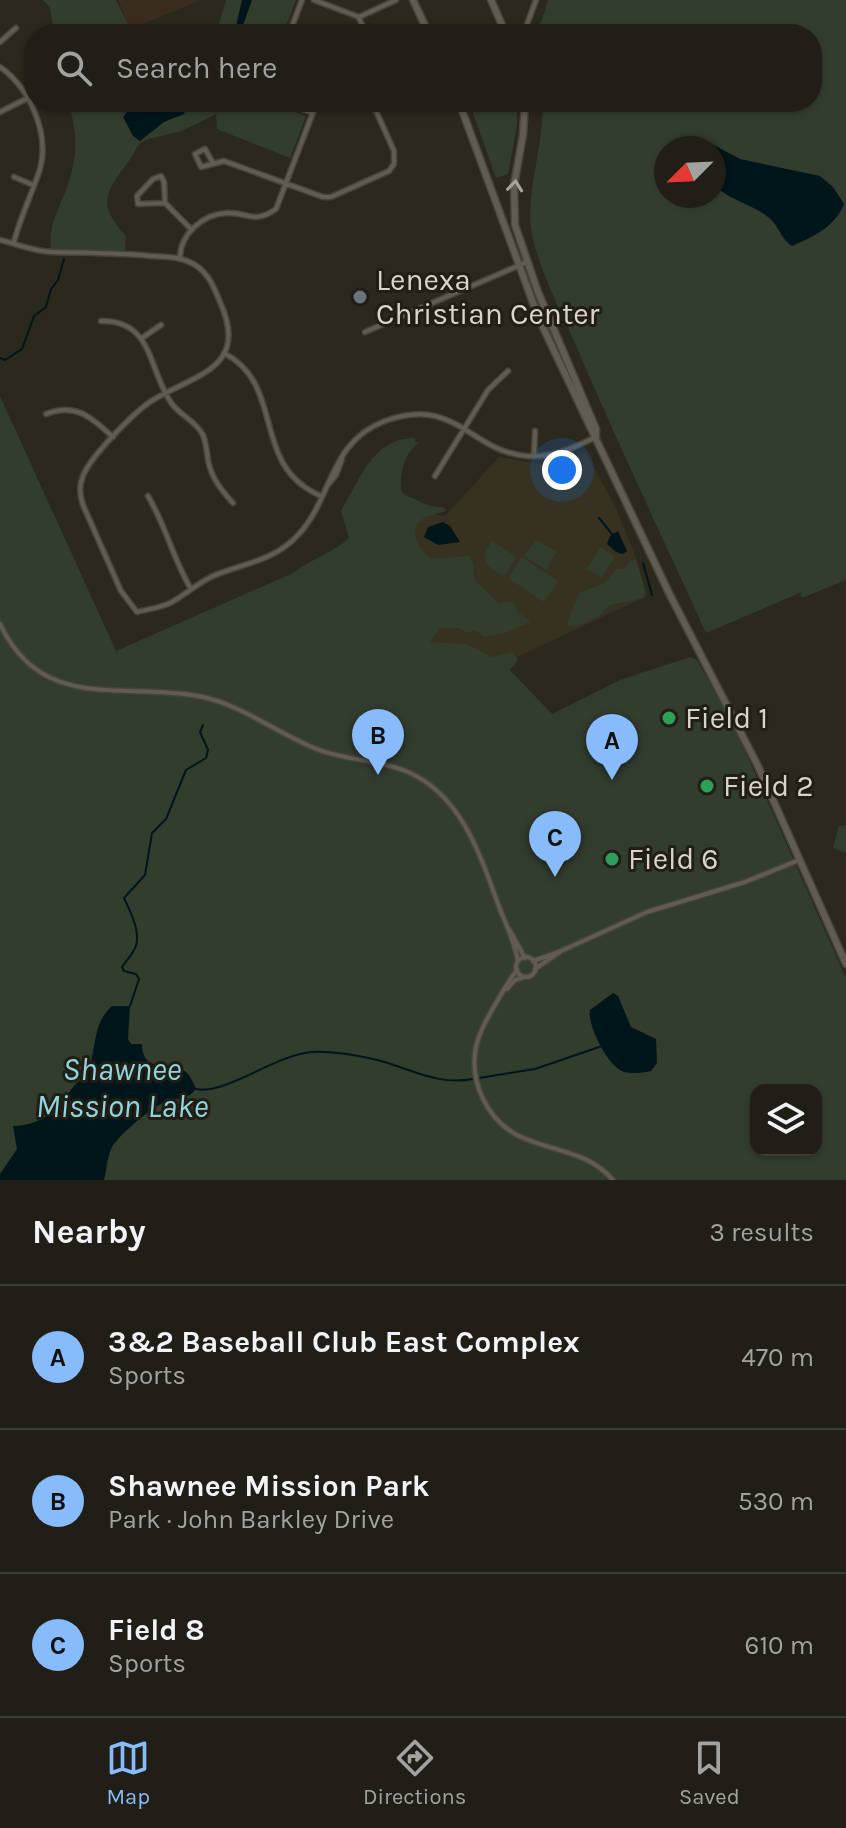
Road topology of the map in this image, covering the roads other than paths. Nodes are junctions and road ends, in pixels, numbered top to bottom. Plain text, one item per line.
1 (302, 0) edge
2 (314, 0) edge
3 (396, 0) edge
4 (413, 0) edge
5 (491, 0) edge
6 (536, 0) edge
7 (359, 17) junction
8 (293, 24) edge
9 (362, 24) edge
10 (424, 24) edge
11 (502, 24) edge
12 (527, 24) edge
13 (16, 28) dead end
14 (0, 42) edge
15 (0, 67) edge
16 (24, 92) edge
17 (24, 100) edge
18 (0, 112) edge
19 (32, 112) edge
20 (376, 112) edge
21 (463, 112) edge
22 (525, 112) edge
23 (313, 113) edge
24 (213, 163) junction
25 (14, 177) dead end
26 (286, 184) junction
27 (33, 185) junction
28 (165, 203) junction
29 (191, 229) junction
30 (0, 240) edge
31 (14, 243) junction
32 (180, 258) junction
33 (523, 264) junction
34 (101, 321) dead end
35 (161, 325) dead end
36 (365, 332) dead end
37 (142, 338) junction
38 (224, 353) junction
39 (508, 371) dead end
40 (166, 393) junction
41 (46, 414) dead end
42 (466, 428) junction
43 (535, 431) dead end
44 (113, 437) junction
45 (596, 437) junction
46 (534, 456) junction
47 (435, 476) dead end
48 (148, 496) dead end
49 (322, 497) junction
50 (233, 503) dead end
51 (191, 589) junction
52 (0, 624) edge
53 (799, 860) junction
54 (507, 927) junction
55 (561, 951) junction
56 (525, 958) junction
57 (518, 961) junction
58 (533, 961) junction
59 (846, 964) edge
60 (535, 969) junction
61 (517, 970) junction
62 (525, 977) junction
63 (500, 996) junction
64 (613, 1180) edge

1 - 8 street
2 - 7 street
3 - 7 street
4 - 10 main road
5 - 11 main road
6 - 12 street
7 - 9 street
13 - 14 street
15 - 16 street
17 - 18 street
19 - 27 street
20 - 26 street
21 - 33 main road
33 -> 22 main road
23 - 26 street
24 - 24 street
24 - 26 street
25 - 27 street
26 - 29 street
27 - 31 street
28 - 28 street
28 - 29 street
29 - 32 street
30 - 31 street
31 - 32 street
32 - 38 street
33 - 36 street
33 - 45 main road
34 - 37 street
35 - 37 street
37 - 40 street
38 - 40 street
38 - 49 street
39 - 42 street
40 - 44 street
40 - 50 street
41 - 44 street
42 - 46 street
42 - 47 street
42 - 49 street
43 - 46 street
44 - 51 street
45 - 46 street
45 - 53 main road
48 - 51 street
49 - 51 street
52 - 54 street
53 - 55 street
53 - 59 main road
54 - 56 street
54 - 57 street
55 - 58 street
55 - 60 street
56 - 57 street
56 - 58 street
57 - 61 street
58 - 60 street
60 - 62 street
61 - 62 street
61 - 63 street
62 - 63 street
63 - 64 street

